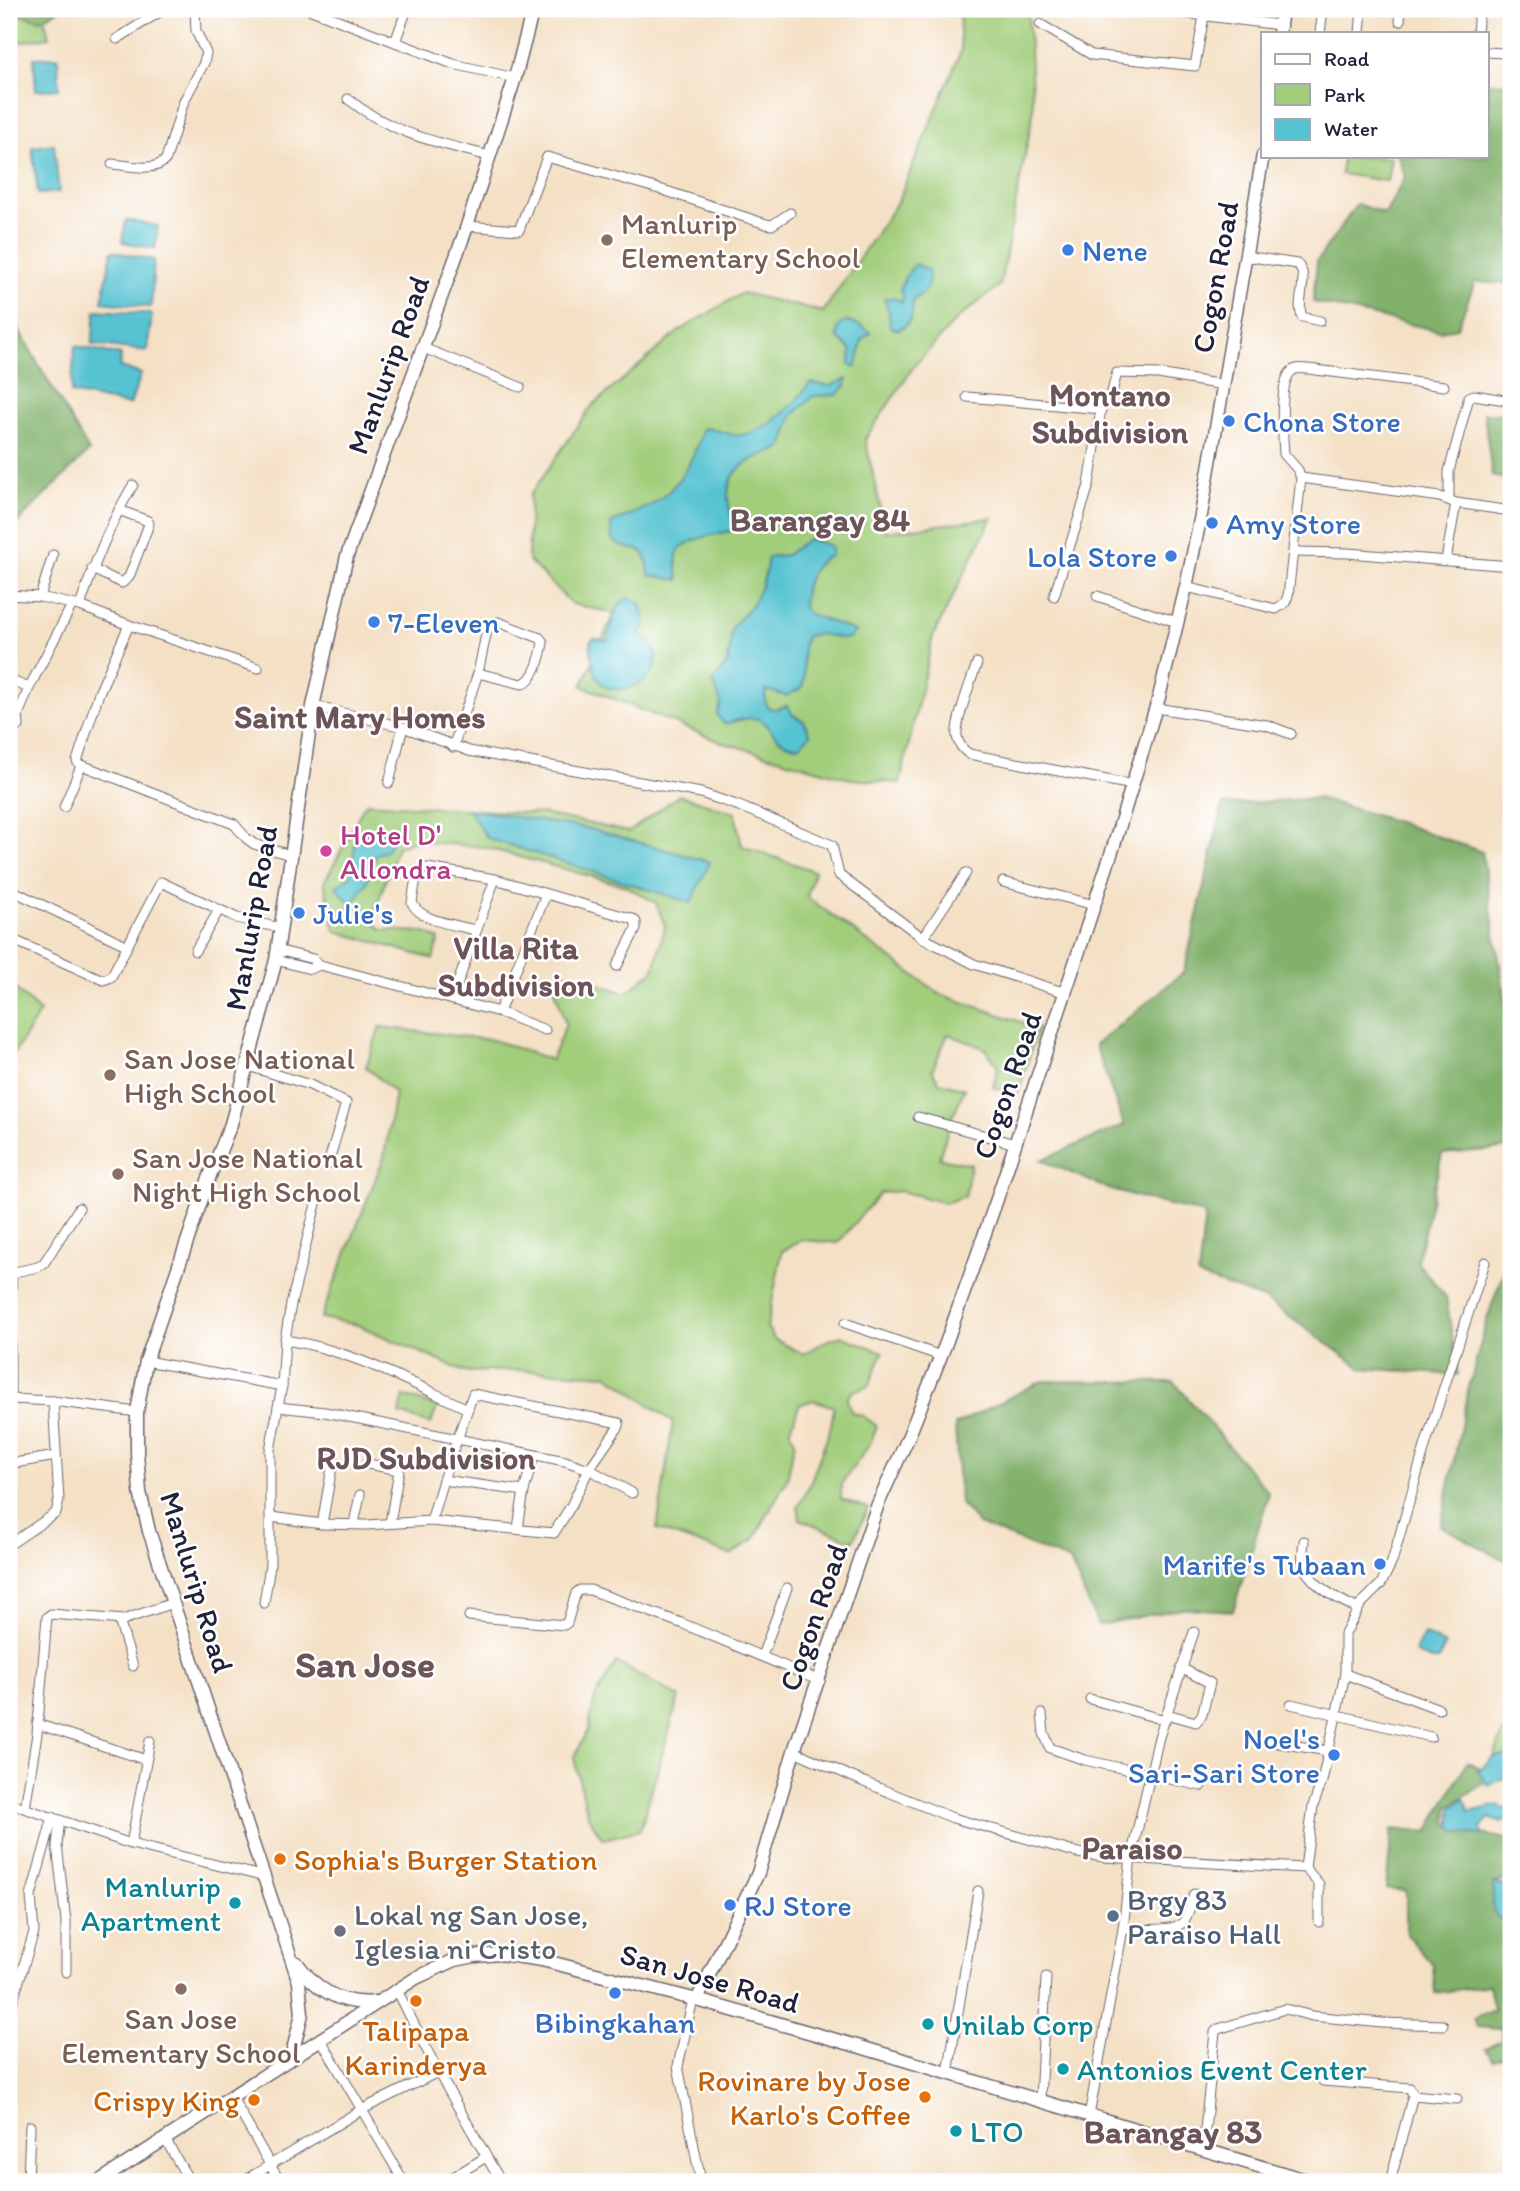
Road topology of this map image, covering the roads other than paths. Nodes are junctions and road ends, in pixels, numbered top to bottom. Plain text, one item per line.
1 (164, 9) edge
2 (195, 9) edge
3 (309, 9) edge
4 (407, 9) edge
5 (533, 9) edge
6 (1150, 9) edge
7 (1235, 9) edge
8 (1282, 9) edge
9 (1324, 9) edge
10 (1362, 9) edge
11 (1401, 9) edge
12 (1479, 9) edge
13 (327, 12) edge
14 (1204, 16) junction
15 (1234, 20) junction
16 (1400, 21) dead end
17 (1040, 24) dead end
18 (1280, 29) edge
19 (1320, 32) edge
20 (1360, 32) edge
21 (1477, 32) edge
22 (117, 39) dead end
23 (1511, 40) edge
24 (395, 42) junction
25 (1488, 52) edge
26 (515, 78) junction
27 (348, 99) dead end
28 (489, 156) junction
29 (1262, 158) edge
30 (111, 164) dead end
31 (790, 212) dead end
32 (467, 226) junction
33 (1245, 256) junction
34 (1320, 321) dead end
35 (421, 347) junction
36 (1223, 385) junction
37 (1444, 386) dead end
38 (520, 387) dead end
39 (967, 397) dead end
40 (1511, 401) edge
41 (1101, 409) junction
42 (1301, 478) junction
43 (133, 485) dead end
44 (1453, 501) junction
45 (119, 510) junction
46 (1511, 511) edge
47 (1293, 552) junction
48 (53, 555) dead end
49 (1446, 560) junction
50 (1511, 566) edge
51 (92, 569) junction
52 (1186, 587) junction
53 (9, 596) edge
54 (1054, 596) dead end
55 (1097, 596) dead end
56 (40, 597) junction
57 (76, 606) junction
58 (1177, 622) junction
59 (129, 625) junction
60 (977, 663) dead end
61 (258, 668) dead end
62 (478, 673) junction
63 (9, 680) edge
64 (29, 688) junction
65 (313, 706) junction
66 (1156, 708) junction
67 (19, 726) dead end
68 (403, 727) junction
69 (1291, 734) dead end
70 (453, 747) junction
71 (81, 765) junction
72 (388, 783) dead end
73 (1133, 785) junction
74 (64, 807) dead end
75 (290, 855) junction
76 (966, 873) dead end
77 (495, 879) junction
78 (1003, 882) dead end
79 (9, 889) edge
80 (546, 894) junction
81 (1095, 905) junction
82 (219, 910) junction
83 (280, 928) junction
84 (477, 930) junction
85 (9, 938) edge
86 (923, 938) junction
87 (126, 945) junction
88 (195, 951) dead end
89 (277, 955) junction
90 (617, 966) dead end
91 (1066, 993) junction
92 (452, 999) junction
93 (499, 1012) junction
94 (545, 1030) dead end
95 (248, 1066) junction
96 (918, 1117) dead end
97 (1014, 1144) junction
98 (328, 1164) dead end
99 (317, 1200) dead end
100 (79, 1208) dead end
101 (1485, 1262) dead end
102 (9, 1312) edge
103 (845, 1323) dead end
104 (285, 1340) junction
105 (941, 1356) junction
106 (146, 1361) junction
107 (10, 1381) edge
108 (282, 1386) junction
109 (53, 1401) junction
110 (278, 1407) junction
111 (468, 1409) junction
112 (137, 1412) junction
113 (458, 1439) junction
114 (534, 1455) junction
115 (334, 1456) dead end
116 (56, 1457) junction
117 (9, 1464) edge
118 (368, 1464) dead end
119 (589, 1469) junction
120 (443, 1480) junction
121 (524, 1491) junction
122 (632, 1493) dead end
123 (360, 1495) dead end
124 (271, 1517) junction
125 (431, 1521) junction
126 (390, 1523) junction
127 (322, 1524) junction
128 (354, 1524) junction
129 (518, 1528) junction
130 (1304, 1541) dead end
131 (9, 1545) edge
132 (788, 1588) dead end
133 (173, 1603) junction
134 (264, 1603) dead end
135 (1359, 1609) junction
136 (469, 1616) dead end
137 (119, 1620) junction
138 (1194, 1632) dead end
139 (762, 1656) junction
140 (133, 1666) dead end
141 (1181, 1668) junction
142 (1345, 1674) junction
143 (820, 1681) junction
144 (1090, 1699) dead end
145 (1291, 1704) dead end
146 (1439, 1709) dead end
147 (1336, 1713) junction
148 (1042, 1714) dead end
149 (1166, 1717) junction
150 (37, 1724) junction
151 (1431, 1737) dead end
152 (150, 1741) dead end
153 (1268, 1741) dead end
154 (794, 1751) junction
155 (1328, 1751) junction
156 (146, 1760) junction
157 (1150, 1776) junction
158 (1201, 1786) dead end
159 (9, 1803) edge
160 (25, 1808) junction
161 (56, 1818) junction
162 (131, 1844) junction
163 (1132, 1857) junction
164 (1305, 1868) junction
165 (265, 1877) junction
166 (978, 1891) dead end
167 (1194, 1894) dead end
168 (1319, 1922) dead end
169 (1124, 1929) junction
170 (291, 1956) junction
171 (66, 1972) dead end
172 (1046, 1977) dead end
173 (397, 1990) junction
174 (695, 2000) junction
175 (376, 2002) junction
176 (9, 2013) edge
177 (1443, 2025) dead end
178 (320, 2038) junction
179 (291, 2058) junction
180 (438, 2072) junction
181 (948, 2073) junction
182 (1323, 2081) dead end
183 (1413, 2095) junction
184 (231, 2096) junction
185 (1457, 2099) dead end
186 (1040, 2101) junction
187 (361, 2110) junction
188 (1089, 2116) junction
189 (30, 2126) dead end
190 (165, 2139) junction
191 (1203, 2150) junction
192 (486, 2157) junction
193 (271, 2165) junction
194 (28, 2182) edge
195 (98, 2182) edge
196 (190, 2182) edge
197 (242, 2182) edge
198 (280, 2182) edge
199 (404, 2182) edge
200 (445, 2182) edge
201 (501, 2182) edge
202 (701, 2182) edge
203 (1312, 2182) edge
204 (1390, 2182) edge

1 - 22 street
2 - 30 street
3 - 13 street
4 - 24 street
5 - 26 main road, Manlurip Road
6 - 14 street
7 - 15 street
8 - 18 main road
9 - 19 street
10 - 20 street
11 - 16 street
12 - 21 street
13 - 24 street
14 - 15 street
14 - 17 street
15 - 18 street
23 - 25 street
24 - 26 street
26 - 28 main road, Manlurip Road
27 - 28 street
28 - 32 main road, Manlurip Road
29 - 33 main road, Cogon Road
31 - 32 street
32 - 35 main road, Manlurip Road
33 - 34 street
33 - 36 main road, Cogon Road
35 - 38 street
35 - 65 main road, Manlurip Road
36 - 41 street
36 - 52 main road, Cogon Road
37 - 42 street
39 - 41 street
40 - 44 street
41 - 54 street
42 - 44 street
42 - 47 street
43 - 45 street
44 - 46 street
44 - 49 street
45 - 51 street
45 - 51 street
47 - 49 street
47 - 52 street
48 - 56 street
49 - 50 street
51 - 57 street
52 - 58 main road, Cogon Road
53 - 56 street
55 - 58 street
56 - 57 street
57 - 59 street
57 - 64 street
58 - 66 main road, Cogon Road
59 - 61 street
59 - 71 street
60 - 73 street
62 - 62 street
62 - 70 street
63 - 64 street
64 - 67 street
65 - 68 street
65 - 75 main road, Manlurip Road
66 - 69 street
66 - 73 main road, Cogon Road
68 - 70 street
68 - 72 street
70 - 86 street
71 - 74 street
71 - 75 street
73 - 81 main road, Cogon Road
75 - 83 main road, Manlurip Road
76 - 86 street
77 - 80 street
77 - 84 street
77 - 84 street
78 - 81 street
79 - 87 street
80 - 90 street
80 - 93 street
81 - 91 main road, Cogon Road
82 - 83 street
82 - 87 street
82 - 88 street
83 - 89 main road, Manlurip Road
84 - 92 street
85 - 87 street
86 - 91 street
89 - 92 street
89 - 95 main road, Manlurip Road
91 - 97 main road, Cogon Road
92 - 93 street
93 - 94 street
95 - 98 street
95 - 106 main road, Manlurip Road
96 - 97 street
97 - 105 main road, Cogon Road
99 - 104 street
100 - 102 street
101 - 135 street
102 - 107 street
103 - 105 street
104 - 108 street
104 - 111 street
105 - 143 main road, Cogon Road
106 - 108 street
106 - 112 main road, Manlurip Road
107 - 109 street
108 - 110 street
109 - 112 street
109 - 116 street
110 - 113 street
110 - 124 street
111 - 113 street
111 - 119 street
112 - 133 main road, Manlurip Road
113 - 114 street
113 - 120 street
114 - 119 street
114 - 121 street
115 - 127 street
116 - 117 street
116 - 131 street
118 - 126 street
119 - 122 street
119 - 129 street
120 - 121 street
120 - 125 street
121 - 129 street
123 - 128 street
124 - 127 street
124 - 134 street
125 - 126 street
125 - 129 street
126 - 128 street
127 - 128 street
130 - 135 street
132 - 139 street
133 - 137 street
133 - 165 main road, Manlurip Road
135 - 142 street
136 - 139 street
137 - 140 street
137 - 150 street
138 - 141 street
139 - 143 street
141 - 149 street
141 - 149 street
142 - 146 street
142 - 147 street
143 - 154 main road, Cogon Road
144 - 149 street
145 - 147 street
147 - 151 street
147 - 155 street
148 - 157 street
149 - 157 street
150 - 156 street
150 - 160 street
152 - 156 street
153 - 155 street
154 - 163 street
154 - 174 main road, Cogon Road
155 - 164 street
156 - 162 street
157 - 158 street
157 - 163 street
159 - 160 street
160 - 161 street
161 - 162 street
161 - 171 street
161 - 176 street
162 - 165 street
163 - 164 street
163 - 169 street
164 - 168 street
165 - 170 main road, Manlurip Road
166 - 181 street
167 - 169 street
169 - 188 street
170 - 175 main road, Manlurip Road
170 - 179 main road, Manlurip Road
172 - 186 street
173 - 174 main road, San Jose Road
173 - 175 main road, San Jose Road
173 - 180 street
174 - 181 main road, San Jose Road
174 - 202 street
175 - 178 main road, San Jose Road
177 - 191 street
178 - 179 main road, San Jose Road
178 - 187 street
179 - 184 main road, San Jose Road
180 - 187 street
180 - 192 street
181 - 186 main road, San Jose Road
182 - 183 street
183 - 185 street
183 - 204 street
184 - 190 main road, San Jose Road
184 - 193 street
186 - 188 main road, San Jose Road
187 - 193 street
187 - 199 street
188 - 191 main road, San Jose Road
189 - 194 street
190 - 195 main road, San Jose Road
190 - 196 street
191 - 203 main road, San Jose Road
192 - 200 street
192 - 201 street
193 - 197 street
193 - 198 street

